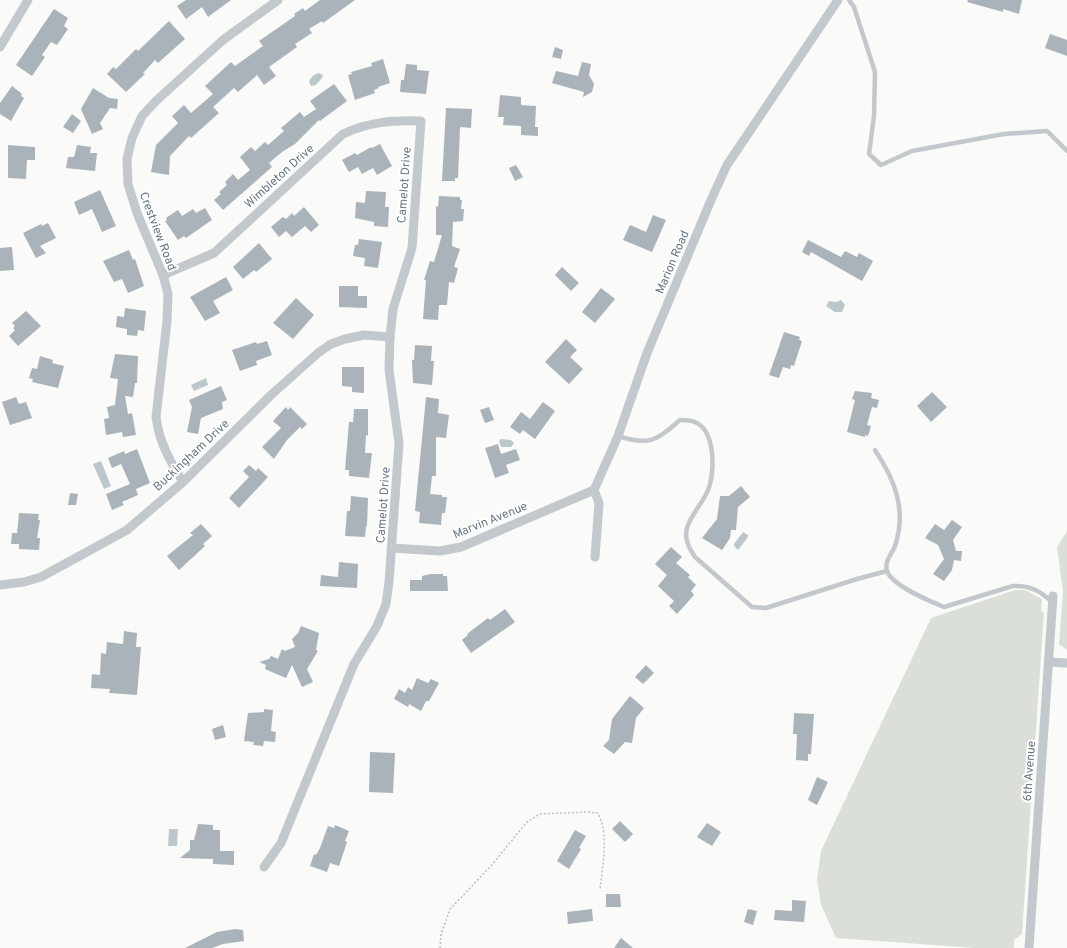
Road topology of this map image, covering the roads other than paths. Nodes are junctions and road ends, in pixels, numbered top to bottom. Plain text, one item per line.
1 (28, 0) edge
2 (278, 0) edge
3 (838, 0) edge
4 (849, 0) edge
5 (0, 47) edge
6 (420, 121) joint
7 (1067, 151) edge
8 (163, 275) junction
9 (390, 337) junction
10 (618, 436) junction
11 (875, 450) dead end
12 (183, 482) junction
13 (594, 490) junction
14 (392, 548) junction
15 (595, 557) dead end
16 (887, 571) junction
17 (0, 585) edge
18 (1053, 600) joint
19 (1049, 662) junction
20 (1067, 663) edge
21 (264, 867) dead end
22 (1029, 948) edge

1 - 5 street
2 - 8 street, Crestview Road
3 - 10 street, Marion Road
4 - 7 lane
6 - 8 street, Wimbleton Drive
6 - 9 street, Camelot Drive
8 - 12 street, Crestview Road
9 - 12 street, Buckingham Drive
9 - 14 street, Camelot Drive
10 - 13 street, Marion Road
10 - 16 lane
11 - 16 lane
12 - 17 street, Buckingham Drive
13 - 14 street, Marvin Avenue
13 - 15 street
14 - 21 street, Camelot Drive
16 - 18 lane
18 - 19 street, 6th Avenue
19 - 20 street
19 - 22 street, 6th Avenue

